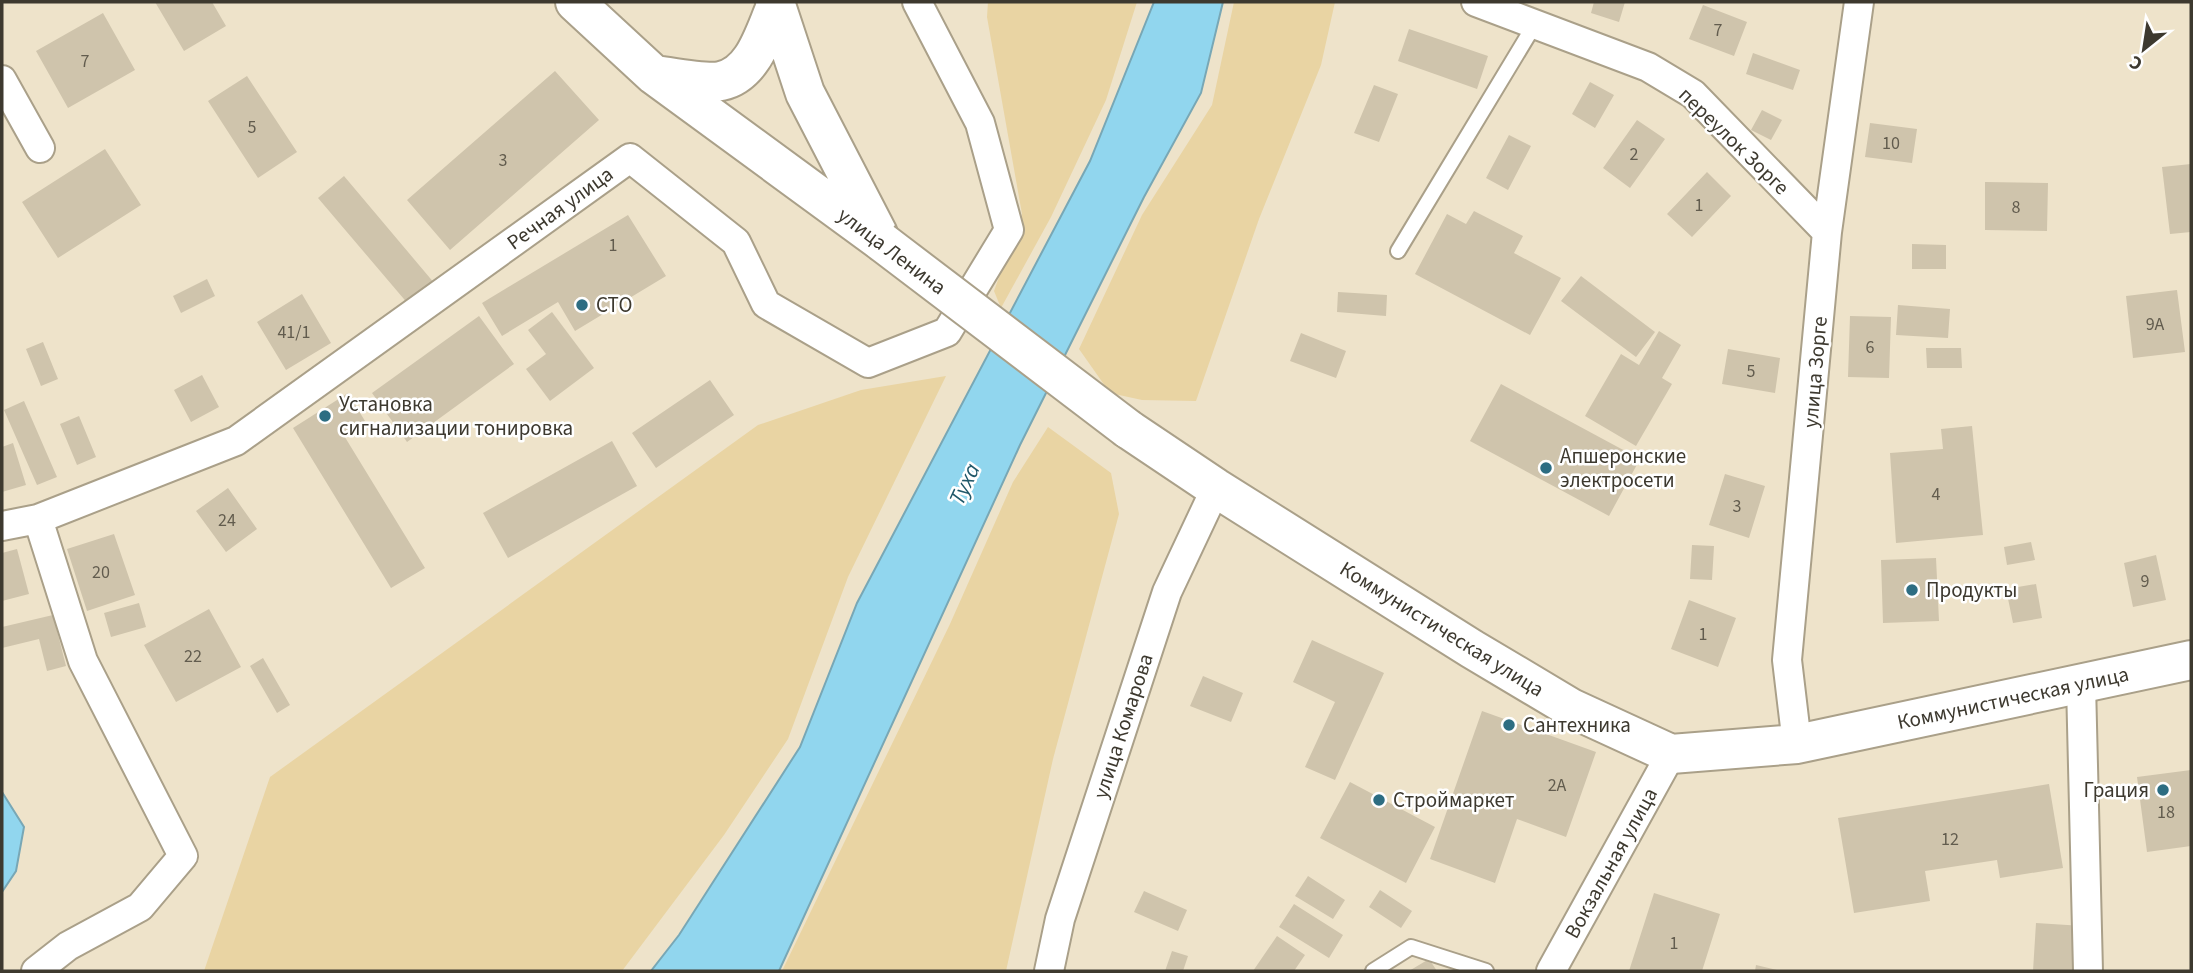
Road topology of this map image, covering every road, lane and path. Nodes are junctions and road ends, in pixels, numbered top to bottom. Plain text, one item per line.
1 (575, 2) edge
2 (917, 2) edge
3 (1476, 2) edge
4 (1859, 2) edge
5 (775, 4) edge
6 (1535, 24) junction
7 (654, 75) junction
8 (2, 80) edge
9 (40, 149) dead end
10 (1827, 232) junction
11 (882, 242) junction
12 (1398, 251) dead end
13 (1129, 429) joint
14 (1216, 488) junction
15 (38, 519) junction
16 (2, 526) edge
17 (2191, 660) edge
18 (2081, 684) junction
19 (1797, 744) junction
20 (1671, 754) junction
21 (36, 971) edge
22 (1049, 971) edge
23 (1373, 971) edge
24 (1486, 971) edge
25 (1551, 971) edge
26 (2088, 971) edge

1 - 7 main road, улица Ленина
2 - 15 street, Речная улица
3 - 6 street, переулок Зорге
4 - 10 street, улица Зорге
5 - 7 main road
5 - 11 main road
6 - 10 street, переулок Зорге
6 - 12 lane
7 - 11 main road, улица Ленина
8 - 9 street
10 - 19 street, улица Зорге
11 - 13 main road, улица Ленина, bridge
13 - 14 main road, Коммунистическая улица
14 - 20 main road, Коммунистическая улица
14 - 22 street, улица Комарова
15 - 16 street, Речная улица
15 - 21 street
17 - 18 main road, Коммунистическая улица
18 - 19 main road, Коммунистическая улица
18 - 26 street
19 - 20 main road, Коммунистическая улица
20 - 25 street, Вокзальная улица
23 - 24 lane

